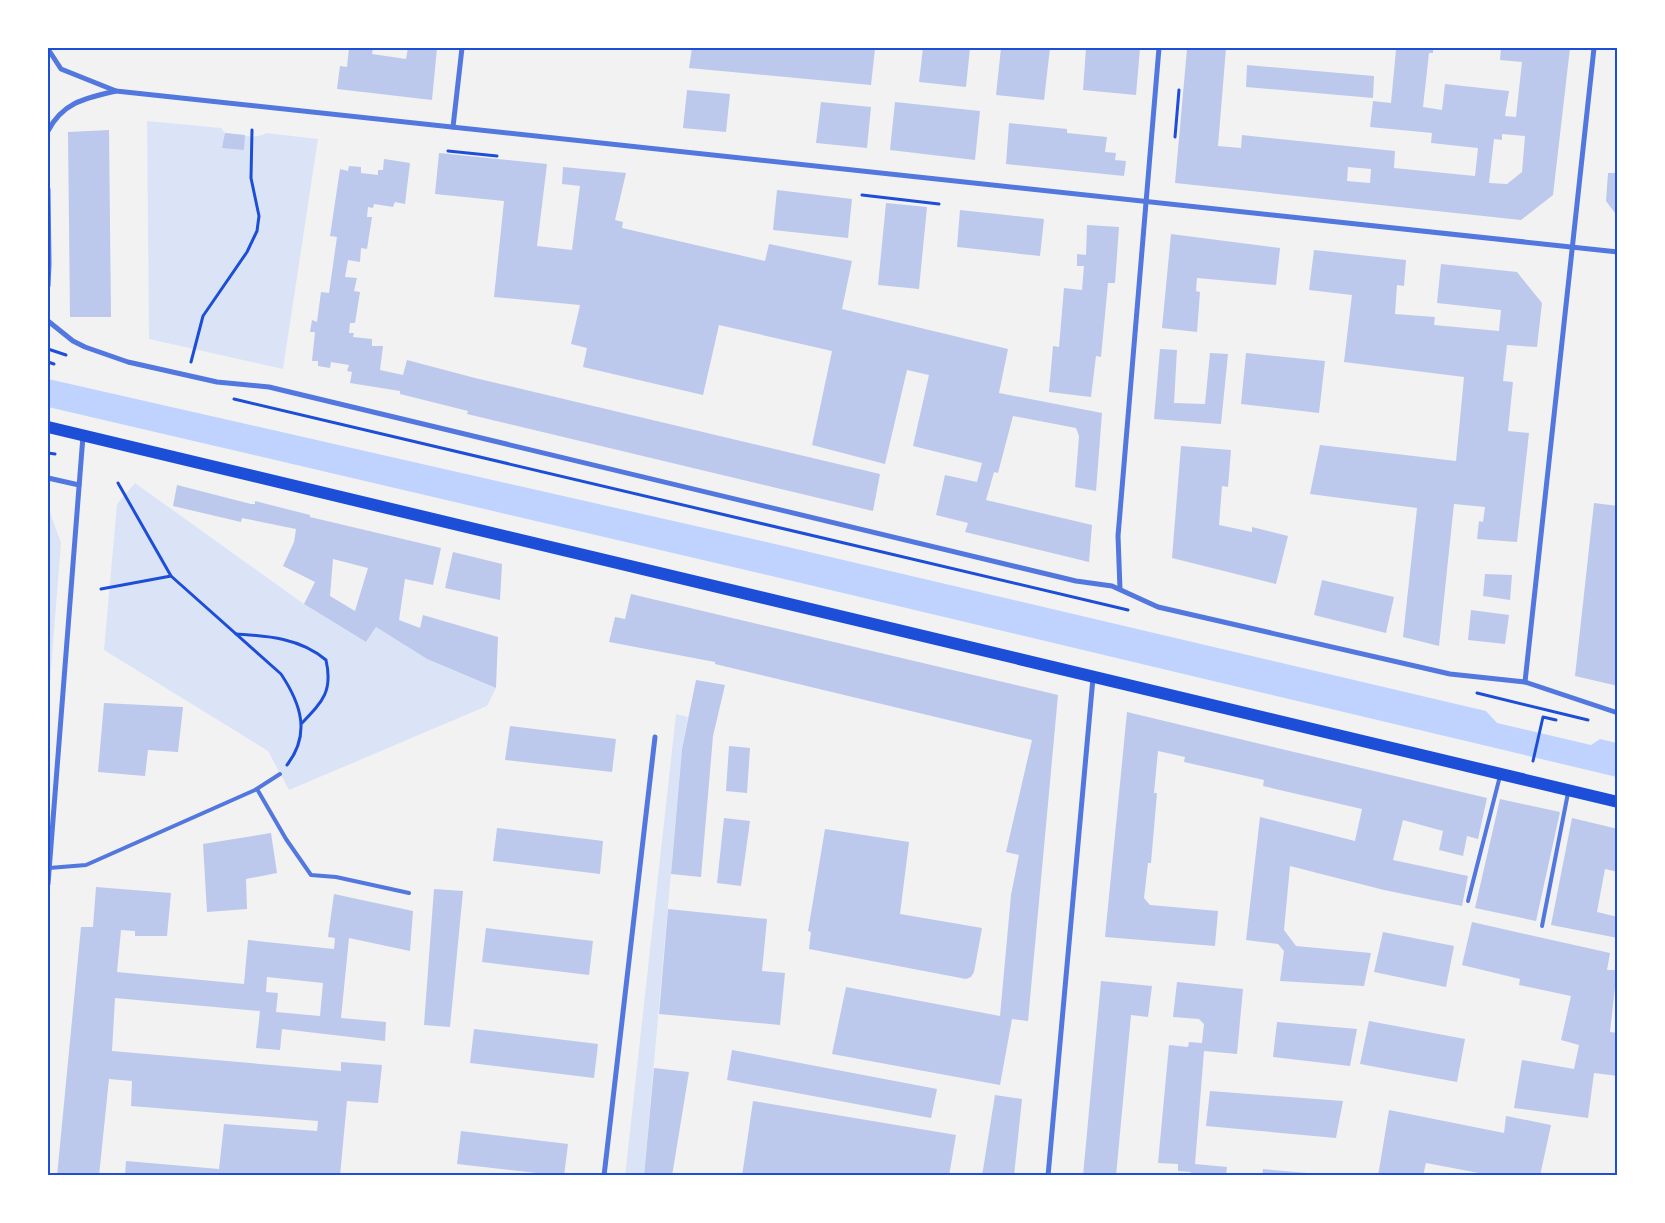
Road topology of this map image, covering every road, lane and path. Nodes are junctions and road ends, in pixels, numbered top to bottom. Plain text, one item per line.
1 (462, 48) edge
2 (1159, 48) edge
3 (1594, 48) edge
4 (48, 49) edge
5 (1179, 90) dead end
6 (116, 91) junction
7 (453, 127) junction
8 (252, 130) dead end
9 (48, 132) edge
10 (1175, 137) dead end
11 (448, 151) dead end
12 (497, 156) dead end
13 (48, 189) edge
14 (862, 195) dead end
15 (1146, 202) junction
16 (939, 204) dead end
17 (1572, 248) junction
18 (1618, 252) edge
19 (48, 286) edge
20 (48, 321) edge
21 (48, 349) edge
22 (68, 355) dead end
23 (48, 362) edge
24 (54, 364) dead end
25 (190, 366) dead end
26 (224, 397) dead end
27 (48, 427) edge
28 (83, 435) junction
29 (48, 453) edge
30 (55, 454) dead end
31 (48, 478) edge
32 (118, 483) dead end
33 (79, 485) junction
34 (171, 576) junction
35 (101, 589) dead end
36 (1120, 589) junction
37 (1131, 611) dead end
38 (236, 634) junction
39 (1093, 678) junction
40 (1525, 682) junction
41 (1467, 690) dead end
42 (1618, 714) edge
43 (1556, 720) dead end
44 (1595, 722) dead end
45 (301, 724) junction
46 (655, 736) dead end
47 (1533, 761) dead end
48 (280, 774) joint
49 (1500, 774) junction
50 (257, 789) junction
51 (1568, 790) junction
52 (1618, 802) edge
53 (49, 868) junction
54 (48, 884) edge
55 (408, 893) dead end
56 (1468, 901) dead end
57 (1542, 926) dead end
58 (604, 1176) edge
59 (1048, 1176) edge

1 - 7 street
2 - 15 street
3 - 17 street
4 - 6 street
5 - 10 path
6 - 7 street
6 - 9 street
7 - 15 street
8 - 25 path
11 - 12 path
13 - 19 street
14 - 16 path
15 - 17 street
15 - 36 street
17 - 18 street
17 - 40 street
20 - 36 street
21 - 22 path
23 - 24 path
26 - 37 path
27 - 28 main road
28 - 33 street
28 - 39 main road
29 - 30 path
31 - 33 street
32 - 34 path
33 - 53 street
34 - 35 path
34 - 38 path
36 - 40 street
38 - 45 path
38 - 45 path
39 - 49 main road
39 - 59 street
40 - 42 street
41 - 44 path
43 - 47 path
45 - 48 path
46 - 58 street
48 - 50 lane
49 - 51 main road
49 - 56 lane
50 - 53 lane
50 - 55 lane
51 - 52 main road
51 - 57 lane
53 - 54 street

